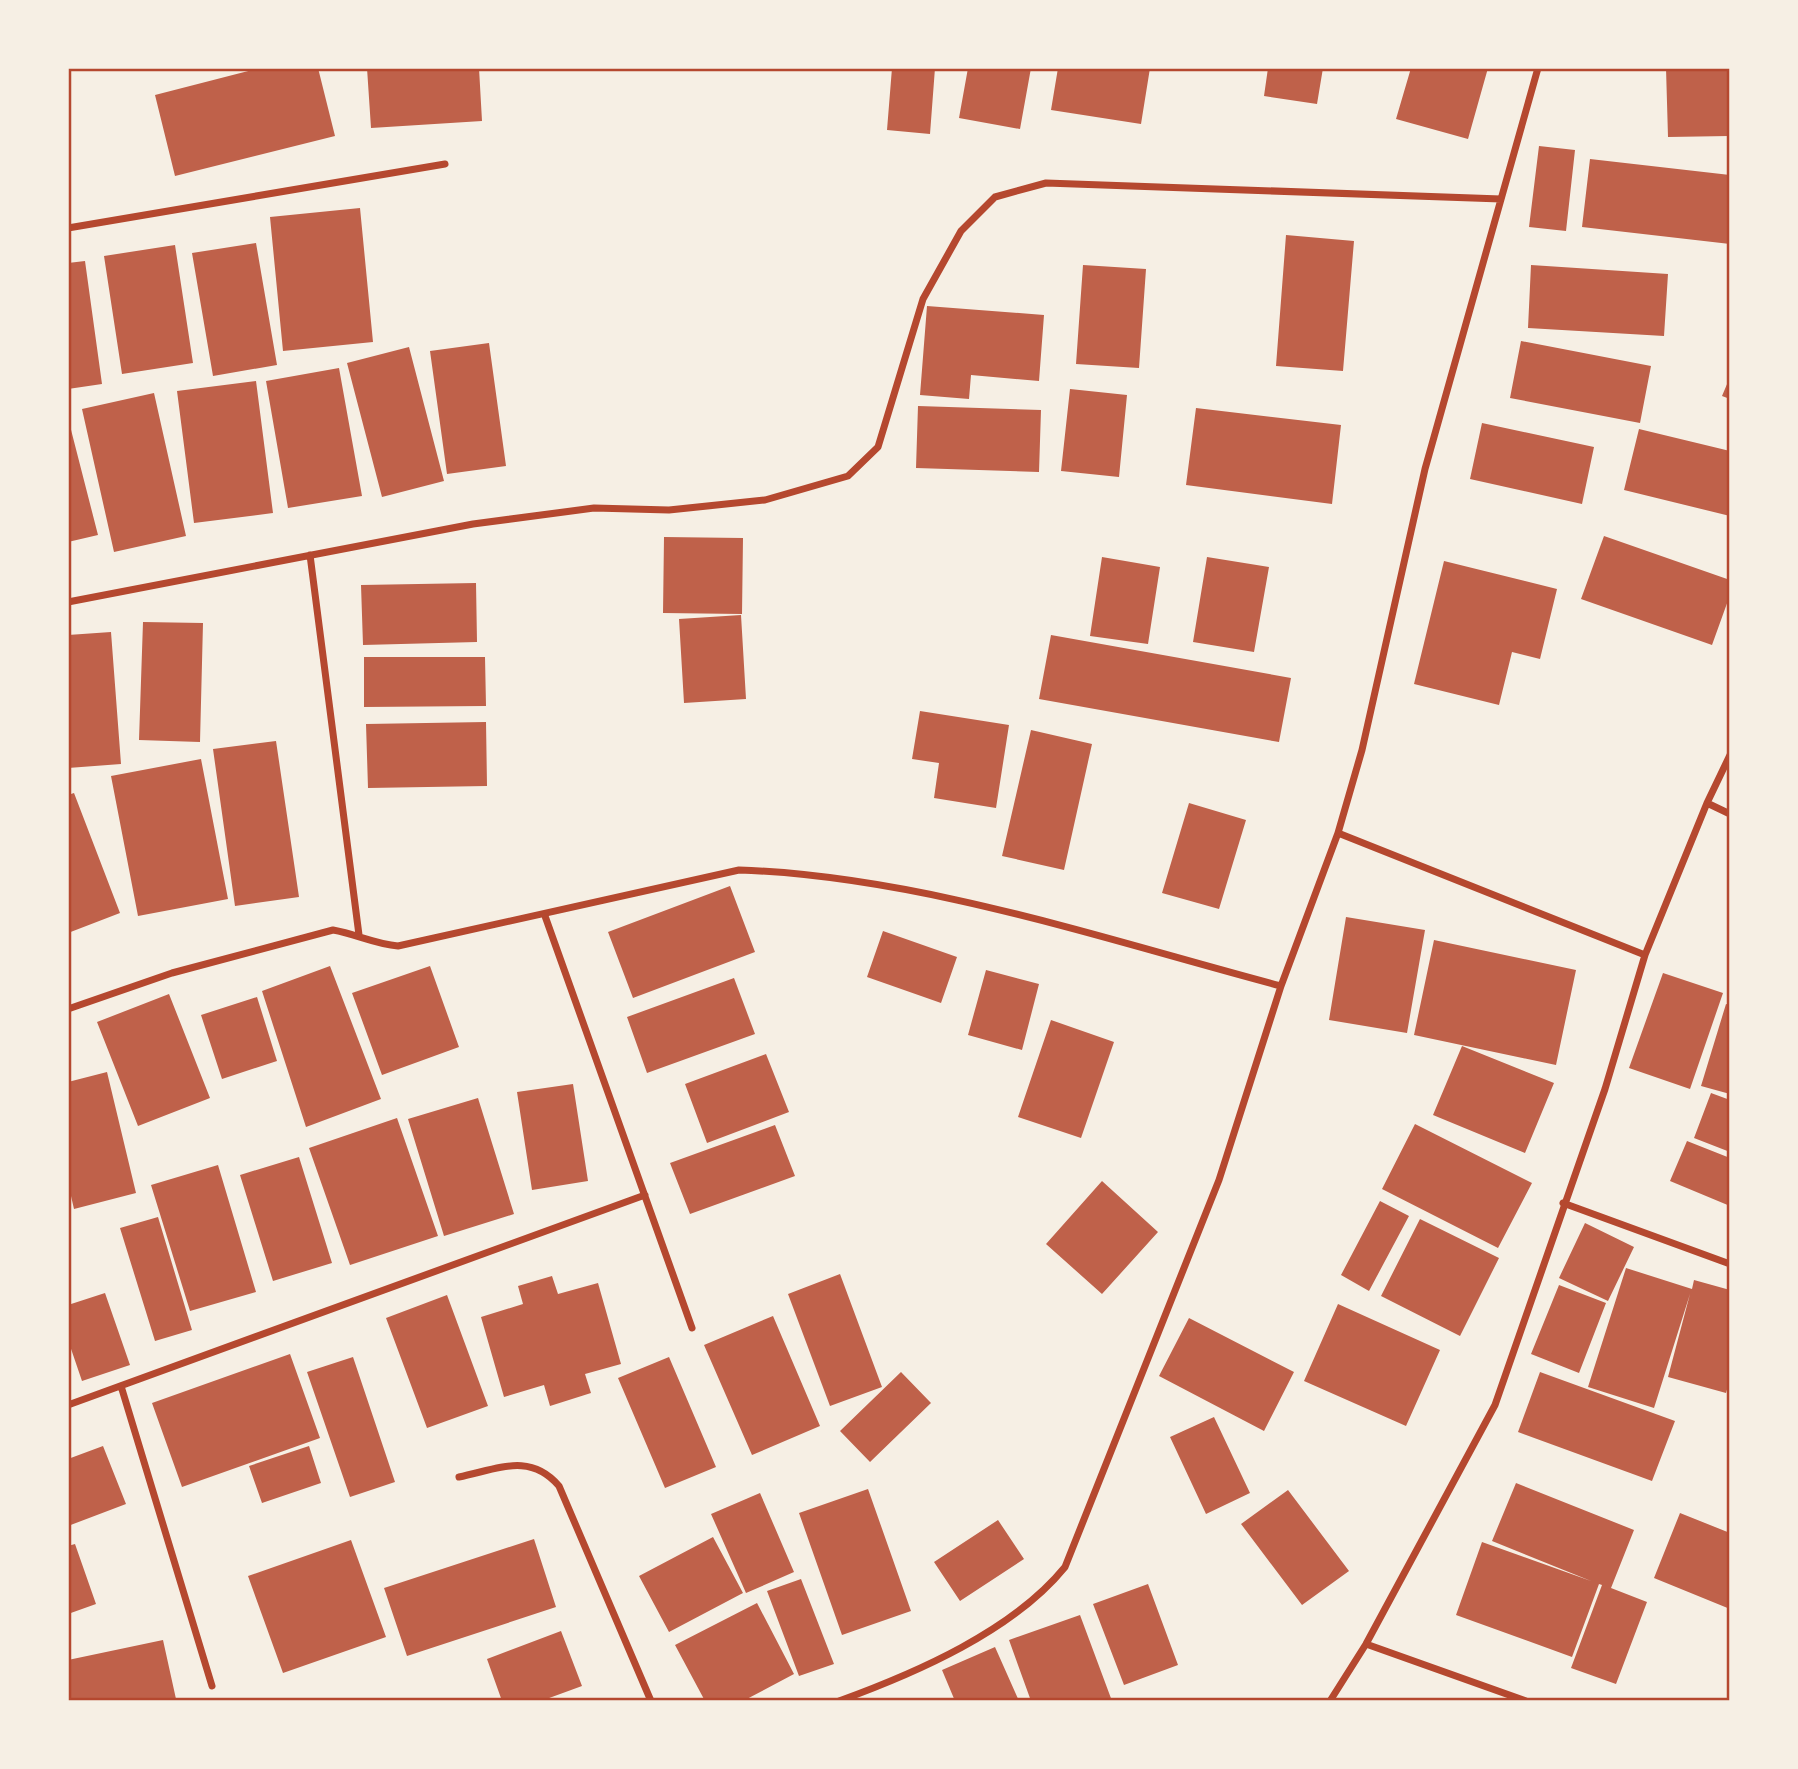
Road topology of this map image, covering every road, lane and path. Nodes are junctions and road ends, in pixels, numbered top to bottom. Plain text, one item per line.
1 (1538, 68) edge
2 (445, 164) dead end
3 (1501, 199) junction
4 (68, 228) edge
5 (310, 555) junction
6 (68, 602) edge
7 (1730, 755) edge
8 (1707, 803) junction
9 (1730, 814) edge
10 (1338, 833) junction
11 (545, 916) junction
12 (359, 935) junction
13 (1645, 955) junction
14 (1281, 986) junction
15 (68, 1009) edge
16 (645, 1195) junction
17 (1563, 1203) junction
18 (1730, 1264) edge
19 (692, 1328) dead end
20 (121, 1386) junction
21 (68, 1405) edge
22 (459, 1477) dead end
23 (1366, 1644) junction
24 (212, 1686) dead end
25 (651, 1701) edge
26 (839, 1701) edge
27 (1330, 1701) edge
28 (1526, 1701) edge

1 - 3 street
2 - 4 street
3 - 5 street
3 - 10 street
5 - 6 street
5 - 12 street
7 - 8 street
8 - 9 street
8 - 13 street
10 - 13 street
10 - 14 street
11 - 12 street
11 - 14 street
11 - 16 street
12 - 15 street
13 - 17 street
14 - 26 street
16 - 19 street
16 - 20 street
17 - 18 street
17 - 23 street
20 - 21 street
20 - 24 street
22 - 25 street
23 - 27 street
23 - 28 street

